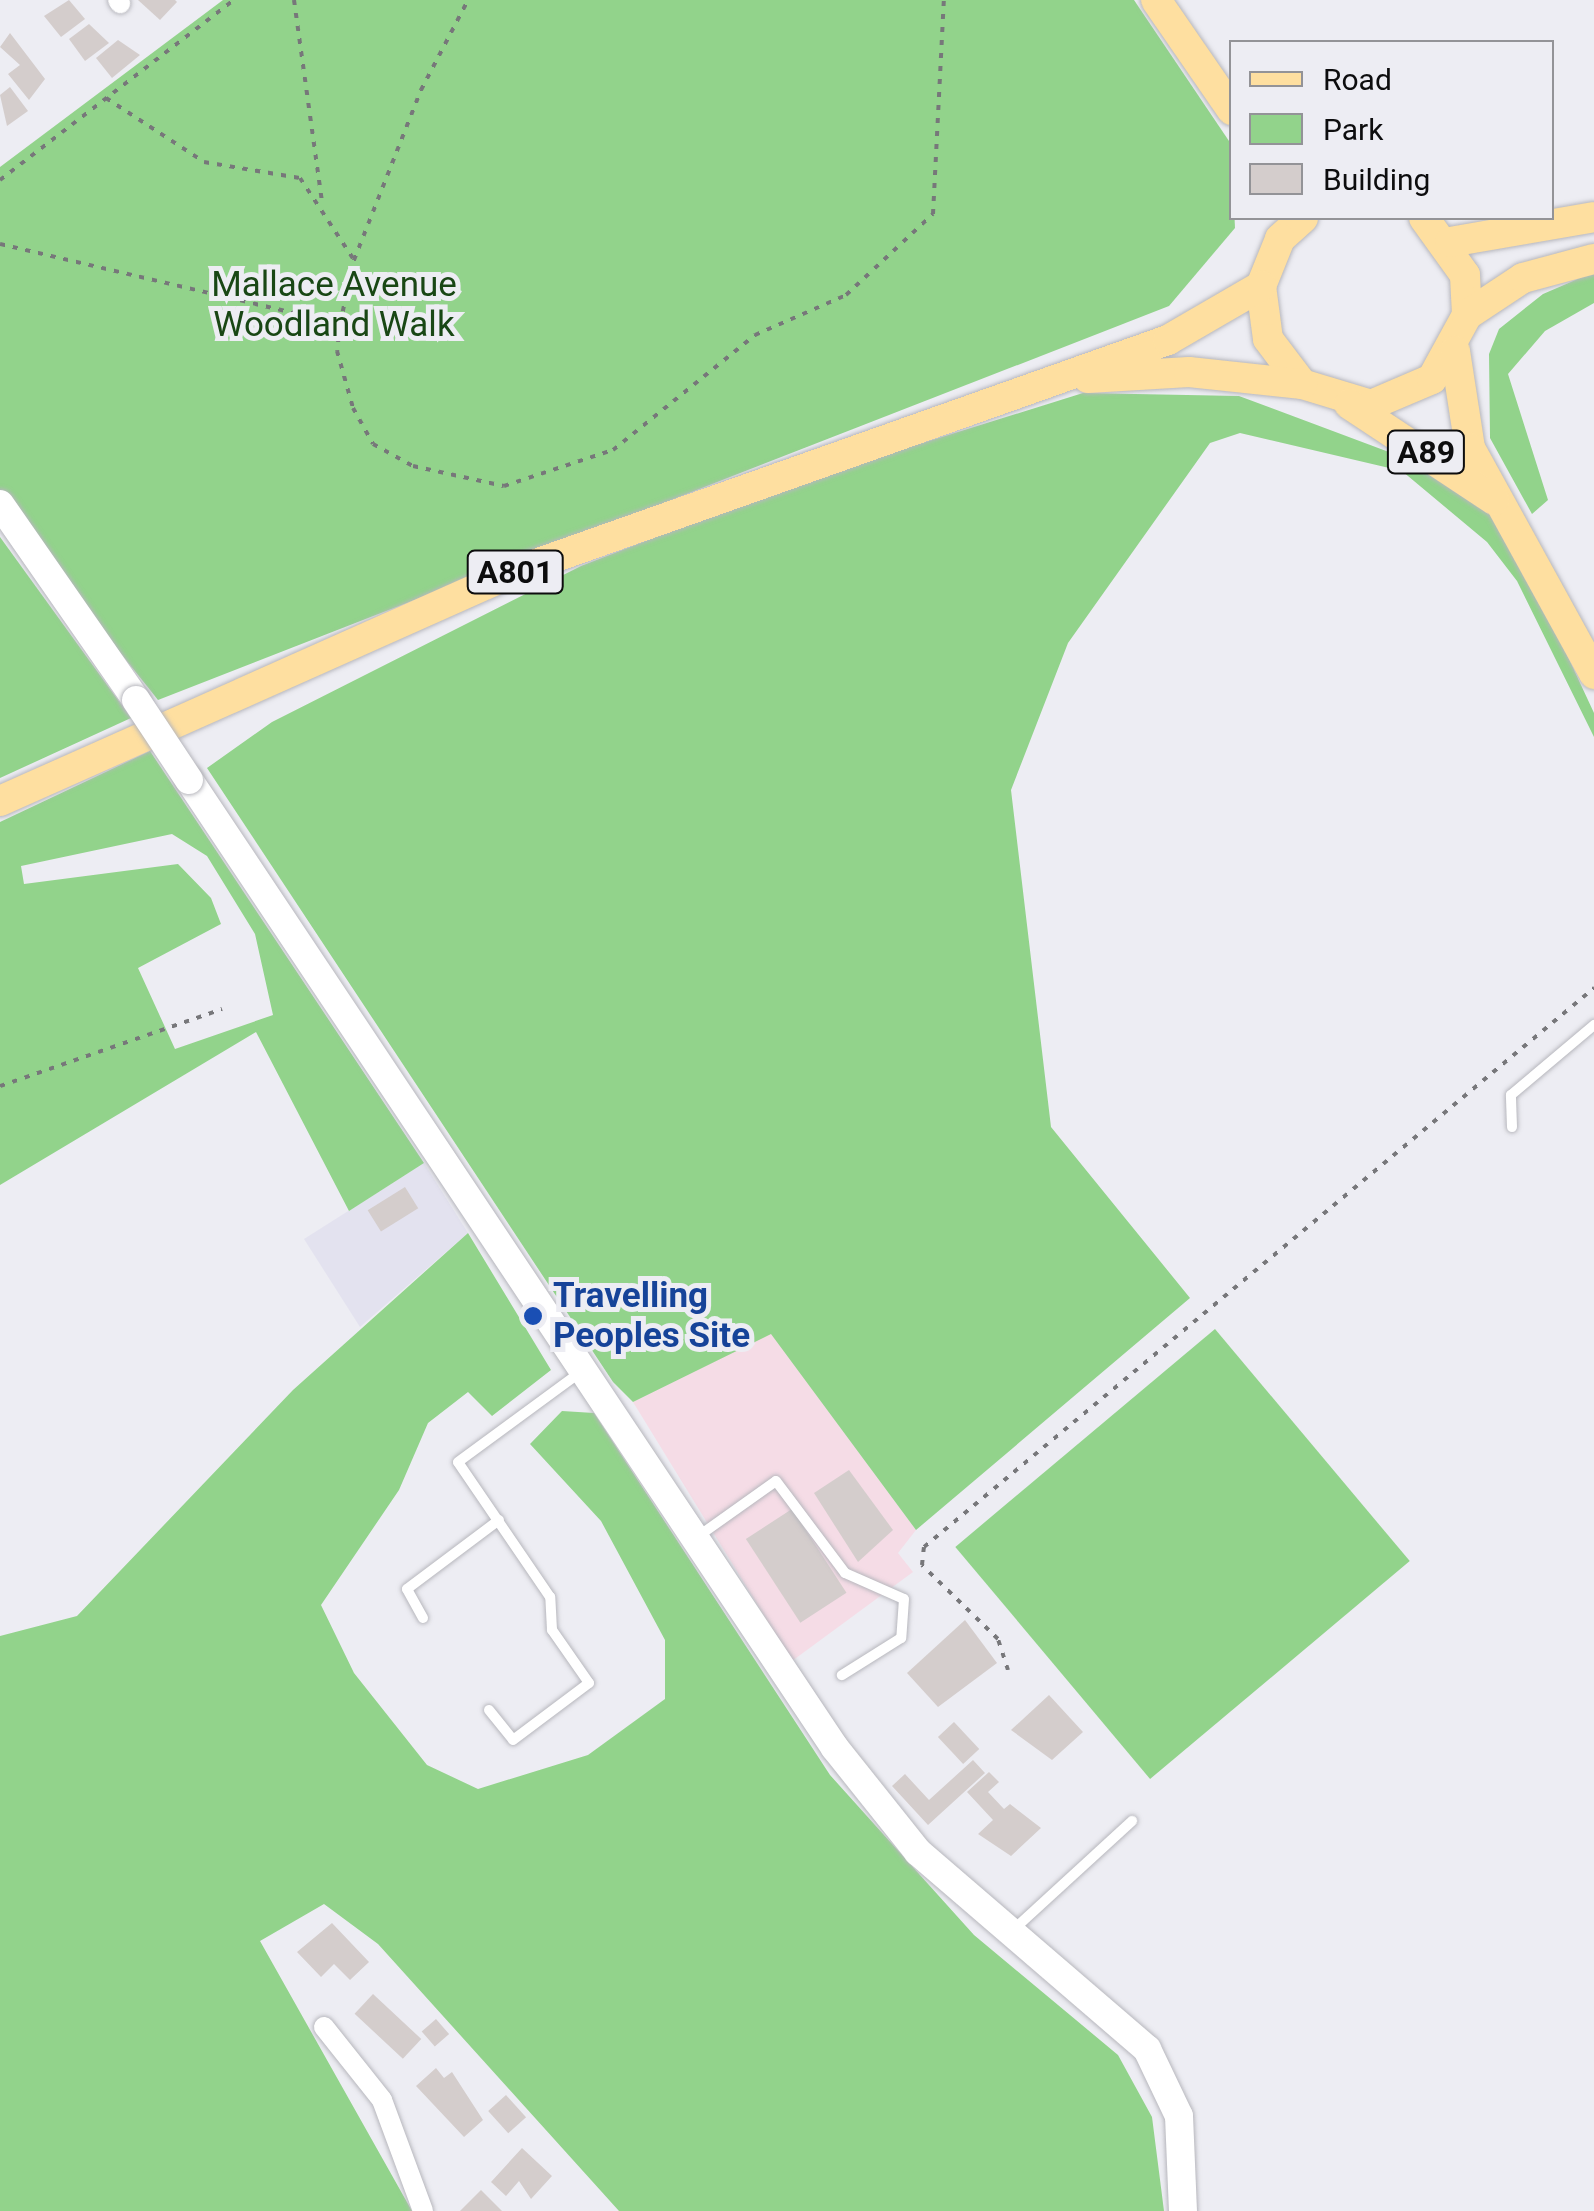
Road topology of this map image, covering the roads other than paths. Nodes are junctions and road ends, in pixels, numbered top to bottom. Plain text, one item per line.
1 (1156, 0) edge
2 (1229, 106) edge
3 (1594, 217) edge
4 (1426, 220) edge
5 (1276, 228) edge
6 (1450, 242) junction
7 (1594, 259) edge
8 (1261, 286) junction
9 (1467, 315) junction
10 (1455, 351) junction
11 (1046, 380) junction
12 (1302, 384) junction
13 (1348, 404) junction
14 (0, 504) edge
15 (1501, 504) junction
16 (1594, 674) edge
17 (0, 801) edge
18 (1594, 1025) edge
19 (1512, 1126) dead end
20 (584, 1370) junction
21 (498, 1520) junction
22 (700, 1535) junction
23 (423, 1618) dead end
24 (842, 1675) dead end
25 (490, 1710) dead end
26 (1132, 1821) dead end
27 (1011, 1932) junction
28 (324, 2027) dead end
29 (424, 2211) edge
30 (1183, 2211) edge

1 - 2 main road
3 - 6 main road
4 - 6 main road
5 - 8 main road, A89
6 - 9 main road
7 - 9 main road
8 - 11 main road, A801
8 - 12 main road, A89
9 - 10 main road, A89
10 - 13 main road, A89
10 - 15 main road, A89
11 - 12 main road, A801
11 - 17 main road, A801
12 - 13 main road, A89
13 - 15 main road, A89
14 - 20 main road, bridge
15 - 16 main road, A89
18 - 19 lane
20 - 21 lane
20 - 22 main road
21 - 23 lane
21 - 25 lane
22 - 24 lane
22 - 27 main road
26 - 27 lane
27 - 30 main road
28 - 29 street

